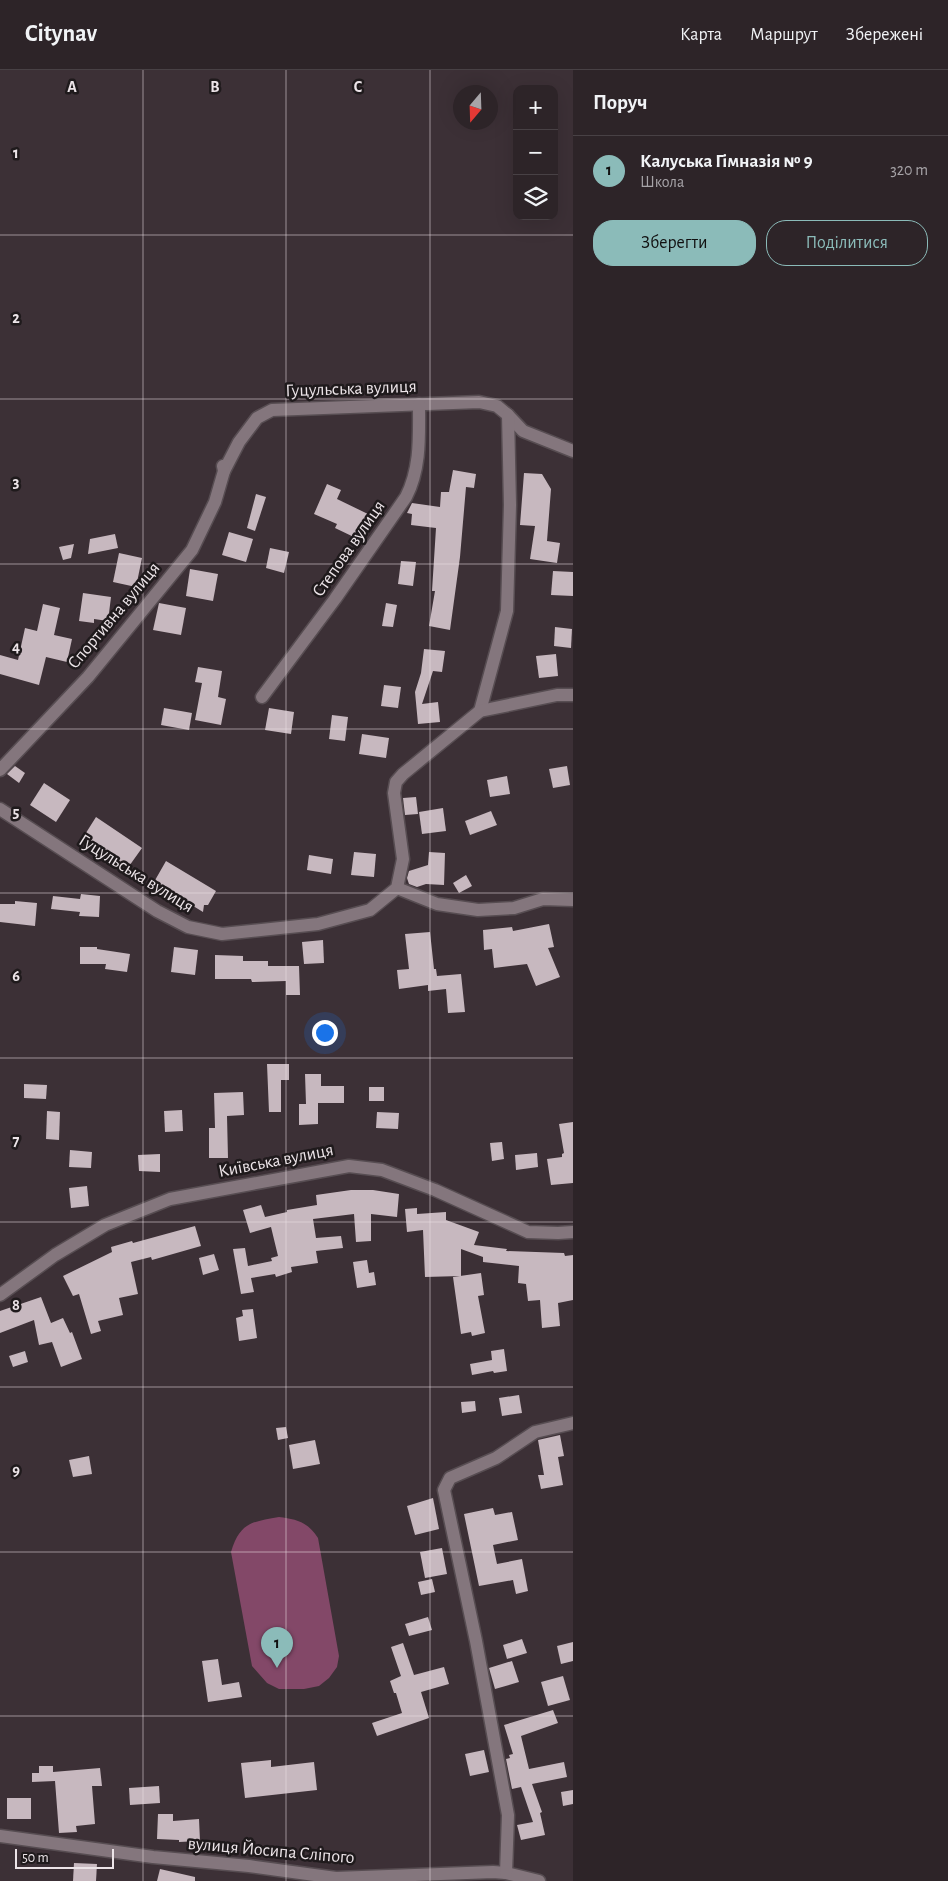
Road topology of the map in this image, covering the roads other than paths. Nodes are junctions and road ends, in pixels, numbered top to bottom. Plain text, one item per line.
1 (418, 404) junction
2 (508, 415) junction
3 (573, 451) edge
4 (223, 469) joint
5 (573, 695) edge
6 (262, 697) dead end
7 (480, 711) junction
8 (0, 770) edge
9 (0, 809) edge
10 (397, 888) junction
11 (573, 900) edge
12 (573, 1232) edge
13 (0, 1294) edge
14 (573, 1423) edge
15 (0, 1836) edge
16 (506, 1873) junction
17 (540, 1881) edge

1 - 2 street, Гуцульська вулиця
1 - 4 street, Гуцульська вулиця
1 - 6 street, Степова вулиця
2 - 3 street, Гуцульська вулиця
2 - 7 street
4 - 8 street, Спортивна вулиця
5 - 7 street
7 - 10 street
9 - 10 street, Гуцульська вулиця
10 - 11 street
12 - 13 street, Київська вулиця
14 - 16 street
15 - 16 street, вулиця Йосипа Сліпого
16 - 17 street, вулиця Йосипа Сліпого

